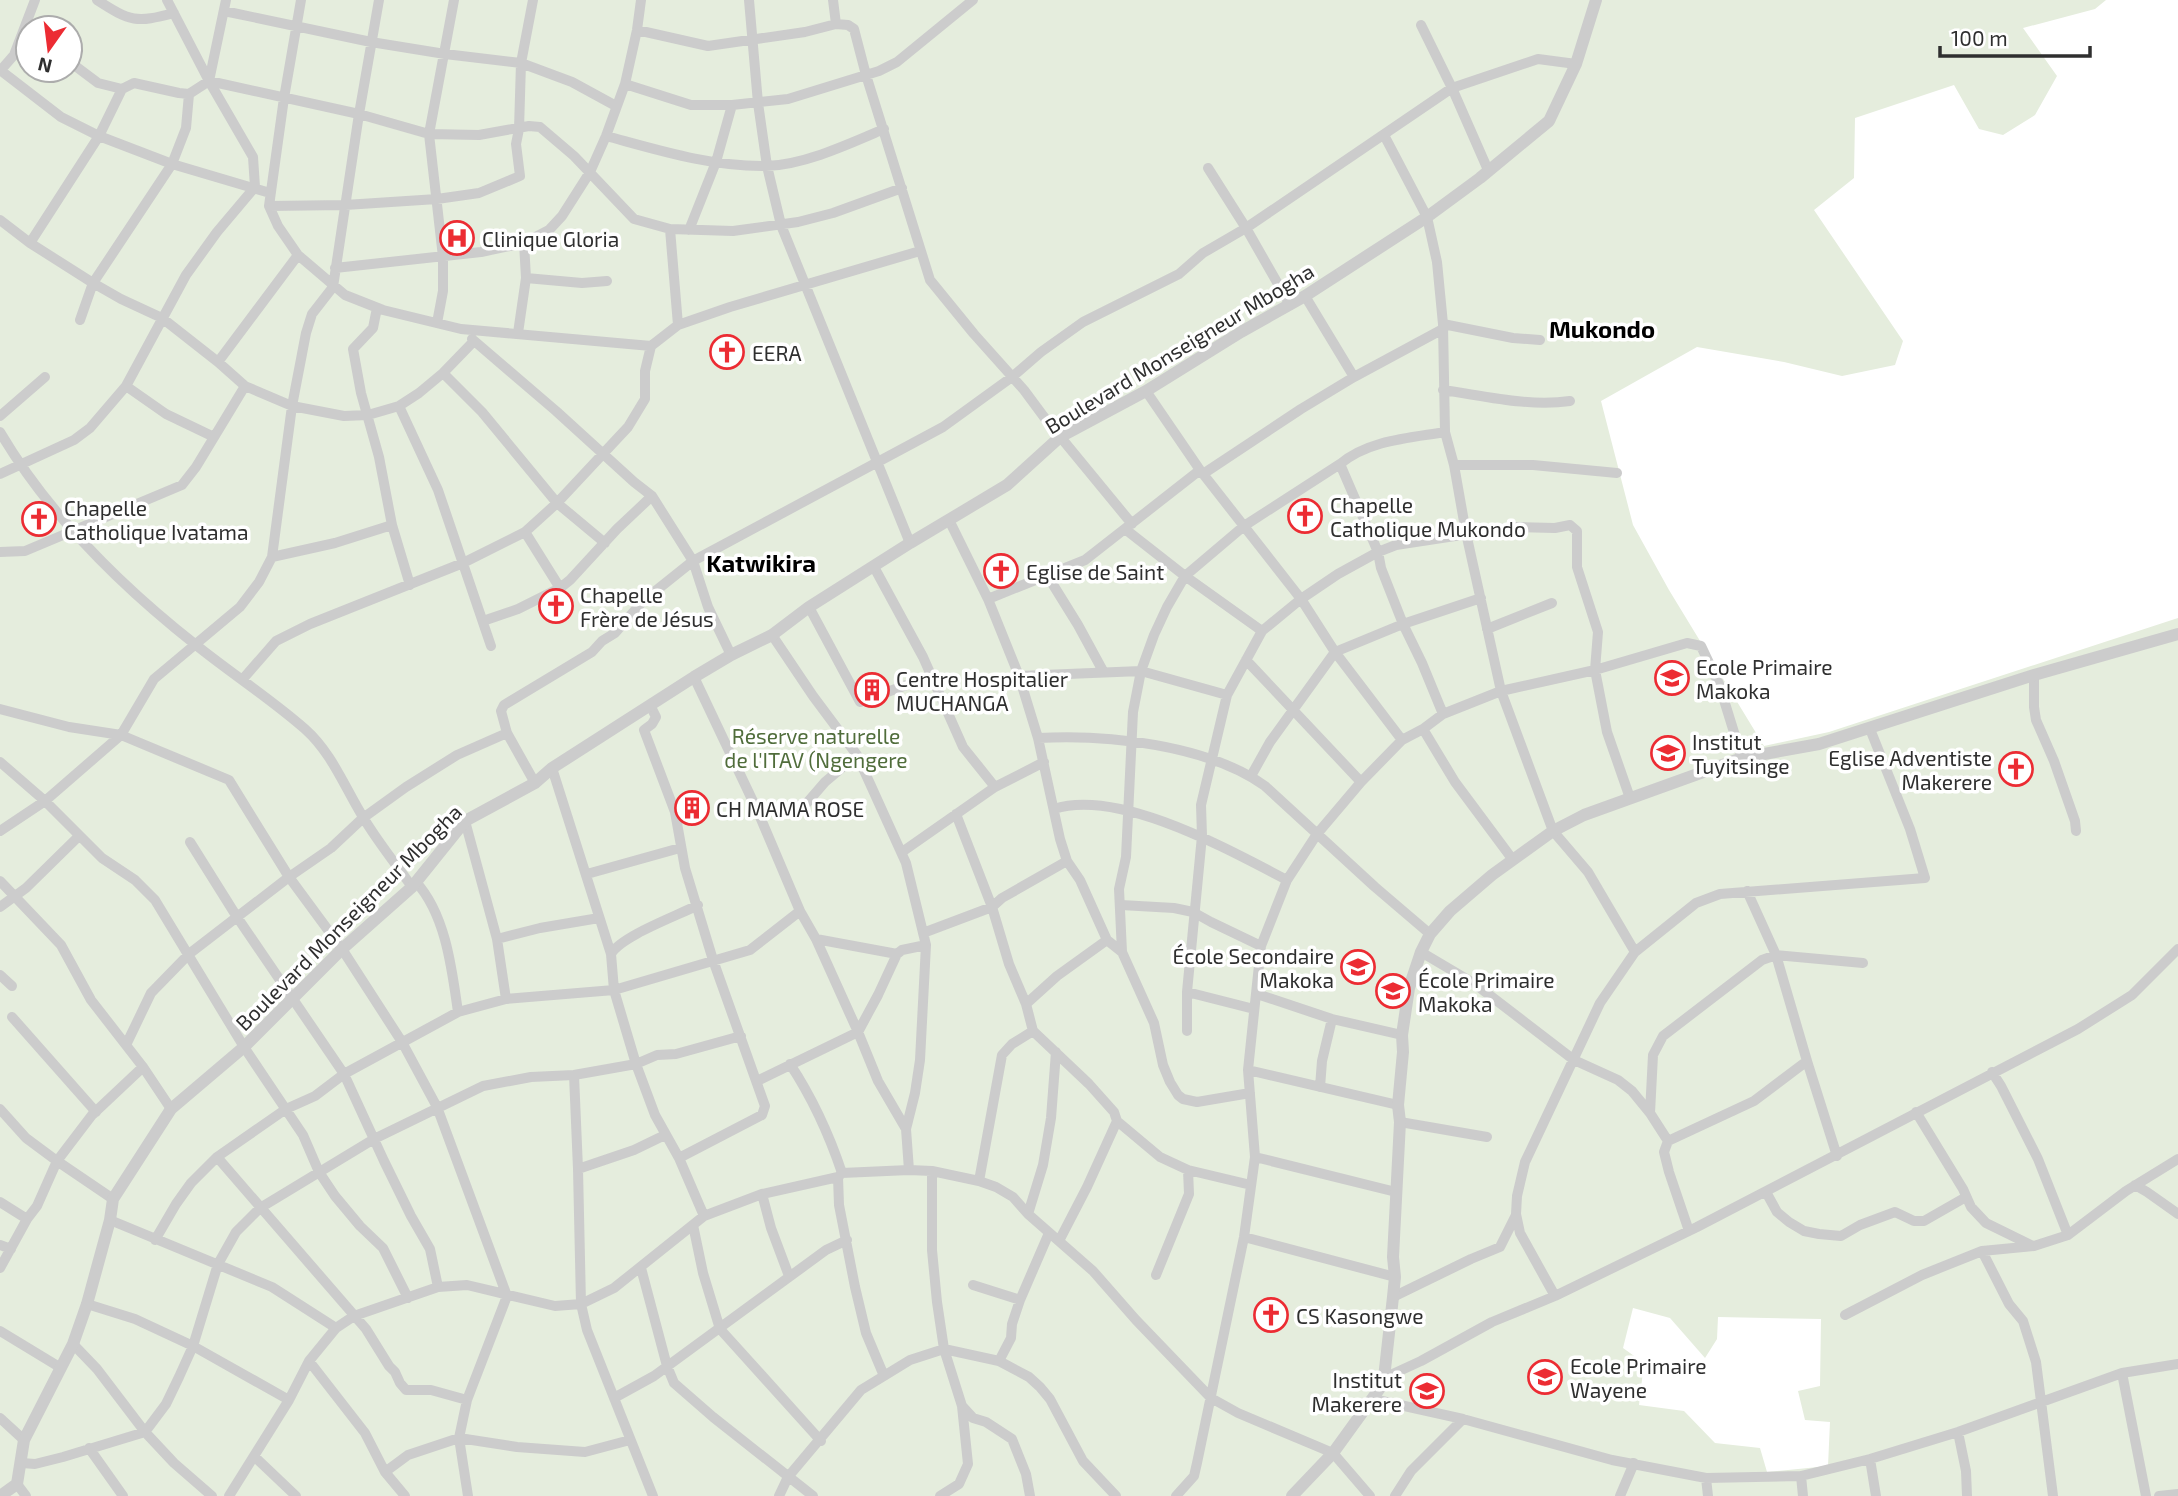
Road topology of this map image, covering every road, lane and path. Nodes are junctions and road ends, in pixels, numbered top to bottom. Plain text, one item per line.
1 (97, 0) edge
2 (167, 0) edge
3 (226, 0) edge
4 (301, 0) edge
5 (379, 0) edge
6 (454, 0) edge
7 (533, 0) edge
8 (641, 0) edge
9 (749, 0) edge
10 (833, 0) edge
11 (973, 0) edge
12 (1596, 0) edge
13 (224, 11) junction
14 (174, 13) junction
15 (836, 24) junction
16 (1421, 25) dead end
17 (296, 26) junction
18 (637, 30) junction
19 (751, 40) junction
20 (371, 41) junction
21 (445, 54) junction
22 (14, 55) edge
23 (521, 63) junction
24 (1576, 64) junction
25 (0, 71) edge
26 (84, 72) edge
27 (866, 75) junction
28 (209, 81) junction
29 (625, 84) junction
30 (122, 89) junction
31 (1452, 89) junction
32 (189, 94) junction
33 (284, 98) junction
34 (758, 103) junction
35 (732, 105) junction
36 (616, 106) junction
37 (359, 114) junction
38 (519, 129) junction
39 (884, 129) junction
40 (429, 134) junction
41 (99, 135) junction
42 (1384, 135) junction
43 (606, 136) junction
44 (716, 162) junction
45 (172, 164) junction
46 (767, 166) junction
47 (1208, 168) dead end
48 (1488, 170) junction
49 (590, 172) junction
50 (255, 187) junction
51 (902, 188) junction
52 (270, 193) junction
53 (437, 199) junction
54 (345, 205) junction
55 (270, 206) junction
56 (1427, 217) junction
57 (0, 220) edge
58 (781, 225) junction
59 (1246, 228) junction
60 (670, 229) junction
61 (689, 230) junction
62 (30, 243) junction
63 (524, 243) junction
64 (920, 251) junction
65 (298, 255) junction
66 (443, 257) junction
67 (335, 268) junction
68 (526, 278) junction
69 (607, 281) dead end
70 (93, 283) junction
71 (805, 286) junction
72 (333, 287) junction
73 (1305, 296) junction
74 (1290, 305) junction
75 (377, 307) junction
76 (162, 318) junction
77 (80, 320) dead end
78 (437, 323) junction
79 (678, 325) junction
80 (1443, 326) junction
81 (461, 329) junction
82 (519, 333) junction
83 (1540, 340) dead end
84 (474, 341) junction
85 (651, 346) junction
86 (218, 362) junction
87 (443, 373) junction
88 (45, 377) dead end
89 (1012, 377) junction
90 (1354, 377) junction
91 (126, 386) junction
92 (245, 386) junction
93 (1443, 390) junction
94 (1146, 391) junction
95 (1570, 401) dead end
96 (292, 406) junction
97 (399, 406) junction
98 (368, 415) junction
99 (0, 416) edge
100 (0, 432) edge
101 (1445, 432) junction
102 (214, 437) junction
103 (1060, 438) junction
104 (602, 453) junction
105 (878, 461) junction
106 (19, 464) junction
107 (1340, 464) junction
108 (1454, 465) junction
109 (1202, 472) junction
110 (0, 474) edge
111 (1617, 474) dead end
112 (652, 496) junction
113 (557, 503) junction
114 (949, 520) junction
115 (393, 525) junction
116 (1128, 527) junction
117 (1244, 527) junction
118 (74, 529) junction
119 (524, 532) junction
120 (1466, 533) junction
121 (606, 543) junction
122 (910, 543) junction
123 (0, 552) edge
124 (1378, 552) junction
125 (272, 557) junction
126 (693, 561) junction
127 (463, 563) junction
128 (874, 567) junction
129 (1047, 575) junction
130 (1185, 576) junction
131 (410, 585) junction
132 (561, 588) junction
133 (1481, 598) junction
134 (988, 599) junction
135 (1301, 599) junction
136 (1552, 603) dead end
137 (809, 607) junction
138 (483, 621) junction
139 (1403, 624) junction
140 (1487, 629) junction
141 (1262, 631) junction
142 (2178, 634) edge
143 (772, 635) junction
144 (195, 644) junction
145 (491, 646) dead end
146 (1335, 652) junction
147 (731, 654) junction
148 (1246, 660) junction
149 (1595, 670) junction
150 (1103, 671) junction
151 (1141, 671) junction
152 (2034, 675) junction
153 (931, 676) junction
154 (1019, 676) junction
155 (694, 677) junction
156 (242, 680) junction
157 (1501, 691) junction
158 (1227, 695) junction
159 (650, 705) junction
160 (0, 709) edge
161 (1292, 710) junction
162 (1443, 714) junction
163 (1423, 729) junction
164 (1870, 729) junction
165 (507, 733) junction
166 (121, 736) junction
167 (1038, 737) junction
168 (1131, 740) junction
169 (1402, 740) junction
170 (857, 755) junction
171 (1742, 758) junction
172 (1212, 759) junction
173 (0, 762) edge
174 (1044, 762) junction
175 (552, 768) junction
176 (1251, 776) junction
177 (1360, 782) junction
178 (535, 783) junction
179 (995, 787) junction
180 (1630, 798) junction
181 (45, 800) junction
182 (1054, 809) junction
183 (1128, 811) junction
184 (758, 813) junction
185 (956, 814) junction
186 (363, 818) junction
187 (466, 821) junction
188 (0, 831) edge
189 (1553, 831) junction
190 (2076, 831) dead end
191 (1317, 834) junction
192 (79, 836) junction
193 (1202, 836) junction
194 (190, 842) dead end
195 (680, 848) junction
196 (902, 852) junction
197 (1513, 859) junction
198 (1067, 861) junction
199 (587, 874) junction
200 (289, 877) junction
201 (1287, 880) junction
202 (0, 881) edge
203 (414, 884) junction
204 (1747, 891) junction
205 (13, 896) junction
206 (698, 905) junction
207 (1121, 905) junction
208 (0, 907) edge
209 (992, 907) junction
210 (800, 911) junction
211 (1193, 912) junction
212 (237, 917) junction
213 (599, 918) junction
214 (923, 933) junction
215 (1430, 934) junction
216 (497, 939) junction
217 (816, 939) junction
218 (1107, 940) junction
219 (926, 945) junction
220 (1261, 946) junction
221 (342, 949) junction
222 (2178, 949) edge
223 (1122, 952) junction
224 (1421, 952) junction
225 (1635, 952) junction
226 (189, 954) junction
227 (611, 954) junction
228 (897, 954) junction
229 (1776, 955) junction
230 (713, 960) junction
231 (1863, 963) dead end
232 (0, 975) edge
233 (12, 986) dead end
234 (614, 990) junction
235 (1187, 992) junction
236 (1257, 994) junction
237 (294, 999) junction
238 (506, 999) junction
239 (1026, 1004) junction
240 (1254, 1009) junction
241 (458, 1012) junction
242 (12, 1017) dead end
243 (1332, 1019) junction
244 (1033, 1031) junction
245 (1187, 1031) dead end
246 (858, 1032) junction
247 (1402, 1035) junction
248 (740, 1036) junction
249 (402, 1042) junction
250 (126, 1045) junction
251 (244, 1047) junction
252 (1056, 1052) junction
253 (1574, 1060) junction
254 (1807, 1062) junction
255 (636, 1064) junction
256 (790, 1065) junction
257 (143, 1067) junction
258 (1248, 1070) junction
259 (1992, 1072) junction
260 (344, 1074) junction
261 (573, 1075) junction
262 (757, 1081) junction
263 (1320, 1087) junction
264 (1250, 1093) junction
265 (1398, 1105) junction
266 (437, 1107) junction
267 (0, 1109) edge
268 (171, 1109) junction
269 (286, 1109) junction
270 (96, 1112) junction
271 (1916, 1112) junction
272 (1650, 1113) junction
273 (1117, 1121) junction
274 (1400, 1122) junction
275 (906, 1129) junction
276 (665, 1135) junction
277 (1487, 1137) dead end
278 (374, 1139) junction
279 (1668, 1141) junction
280 (1837, 1156) junction
281 (216, 1157) junction
282 (1255, 1157) junction
283 (679, 1158) junction
284 (2178, 1159) edge
285 (57, 1161) junction
286 (578, 1170) junction
287 (909, 1170) junction
288 (1188, 1170) junction
289 (932, 1171) junction
290 (319, 1172) junction
291 (840, 1175) junction
292 (979, 1181) junction
293 (1251, 1185) junction
294 (2135, 1185) junction
295 (1396, 1192) junction
296 (1766, 1192) junction
297 (762, 1194) junction
298 (1966, 1197) junction
299 (114, 1199) junction
300 (0, 1202) edge
301 (260, 1208) junction
302 (1028, 1214) junction
303 (1516, 1214) junction
304 (2178, 1214) edge
305 (704, 1216) junction
306 (27, 1219) junction
307 (110, 1220) junction
308 (693, 1225) junction
309 (1689, 1231) junction
310 (1049, 1233) junction
311 (2068, 1235) junction
312 (1244, 1237) junction
313 (155, 1240) junction
314 (847, 1240) junction
315 (1059, 1241) junction
316 (0, 1245) edge
317 (2034, 1246) junction
318 (11, 1249) junction
319 (1982, 1251) junction
320 (218, 1264) junction
321 (0, 1268) edge
322 (641, 1268) junction
323 (1156, 1275) dead end
324 (789, 1276) junction
325 (1395, 1277) junction
326 (972, 1284) dead end
327 (438, 1287) junction
328 (507, 1296) junction
329 (1555, 1296) junction
330 (1393, 1297) junction
331 (408, 1298) junction
332 (1020, 1300) junction
333 (87, 1304) junction
334 (581, 1304) junction
335 (1844, 1315) dead end
336 (354, 1316) junction
337 (335, 1328) junction
338 (720, 1329) junction
339 (0, 1331) edge
340 (73, 1344) junction
341 (193, 1346) junction
342 (944, 1349) junction
343 (309, 1361) junction
344 (999, 1361) junction
345 (2178, 1364) edge
346 (667, 1366) junction
347 (61, 1368) junction
348 (2122, 1373) junction
349 (884, 1376) junction
350 (1384, 1378) junction
351 (614, 1398) junction
352 (1211, 1398) junction
353 (289, 1399) junction
354 (1373, 1399) junction
355 (467, 1400) junction
356 (2040, 1403) junction
357 (962, 1406) junction
358 (0, 1418) edge
359 (1463, 1419) junction
360 (145, 1432) junction
361 (1958, 1432) junction
362 (459, 1438) junction
363 (24, 1440) junction
364 (630, 1440) junction
365 (821, 1440) junction
366 (89, 1448) junction
367 (1333, 1453) junction
368 (255, 1457) junction
369 (1870, 1459) junction
370 (1634, 1463) junction
371 (22, 1464) junction
372 (385, 1472) junction
373 (1801, 1476) junction
374 (788, 1477) junction
375 (1706, 1478) junction
376 (17, 1484) junction
377 (2178, 1493) edge
378 (0, 1496) edge
379 (26, 1496) edge
380 (122, 1496) edge
381 (212, 1496) edge
382 (229, 1496) edge
383 (296, 1496) edge
384 (405, 1496) edge
385 (468, 1496) edge
386 (653, 1496) edge
387 (779, 1496) edge
388 (813, 1496) edge
389 (940, 1496) edge
390 (1030, 1496) edge
391 (1116, 1496) edge
392 (1176, 1496) edge
393 (1292, 1496) edge
394 (1370, 1496) edge
395 (1395, 1496) edge
396 (1620, 1496) edge
397 (1708, 1496) edge
398 (1803, 1496) edge
399 (1876, 1496) edge
400 (1967, 1496) edge
401 (2053, 1496) edge
402 (2146, 1496) edge
403 (2159, 1496) edge

1 - 14 street
2 - 14 street
3 - 13 street
4 - 17 street
5 - 20 street
6 - 21 street
7 - 23 street
8 - 18 street
9 - 19 street
10 - 15 street
11 - 27 street
12 - 24 street, Boulevard Monseigneur Mbogha
13 - 17 street
13 - 28 street
14 - 28 street
15 - 19 street
15 - 27 street
16 - 31 street
17 - 20 street
17 - 33 street
18 - 19 street
18 - 29 street
19 - 34 street
20 - 21 street
20 - 37 street
21 - 23 street
21 - 40 street
22 - 25 street
23 - 36 street
23 - 38 street
24 - 31 street
24 - 48 street, Boulevard Monseigneur Mbogha
25 - 41 street
26 - 30 street
27 - 34 street
27 - 39 street
28 - 32 street
28 - 33 street
28 - 50 street
29 - 35 street
29 - 36 street
30 - 32 street
30 - 41 street
31 - 42 street
31 - 48 street
32 - 45 street
33 - 37 street
33 - 52 street
34 - 35 street
34 - 46 street
35 - 44 street
36 - 43 street
37 - 40 street
37 - 54 street
38 - 40 street
38 - 49 street
38 - 53 street
39 - 46 street
39 - 51 street
40 - 53 street
41 - 45 street
41 - 62 street
42 - 56 street
42 - 59 street
43 - 44 street
43 - 49 street
44 - 46 street
44 - 61 street
45 - 50 street
45 - 70 street
46 - 58 street
47 - 59 street
48 - 56 street, Boulevard Monseigneur Mbogha
49 - 60 street
49 - 63 street
50 - 52 street
50 - 76 street
51 - 58 street
51 - 64 street
52 - 55 street
53 - 54 street
53 - 66 street
54 - 55 street
54 - 67 street
55 - 65 street
56 - 73 street, Boulevard Monseigneur Mbogha
56 - 80 street
57 - 62 street
58 - 61 street
58 - 71 street
59 - 74 street
59 - 89 street
60 - 61 street
60 - 79 street
62 - 70 street
63 - 66 street
63 - 68 street
64 - 71 street
64 - 89 street
65 - 72 street
65 - 86 street
66 - 67 street
66 - 78 street
67 - 72 street
68 - 69 street
68 - 82 street
70 - 76 street
70 - 77 street
71 - 79 street
71 - 105 street
72 - 75 street
72 - 96 street
73 - 74 street, Boulevard Monseigneur Mbogha
73 - 90 street
74 - 94 street, Boulevard Monseigneur Mbogha
75 - 78 street
75 - 98 street
76 - 86 street
76 - 91 street
78 - 81 street
79 - 85 street
80 - 83 street
80 - 90 street
80 - 93 street
81 - 82 street
81 - 84 street
82 - 85 street
84 - 87 street
84 - 104 street
85 - 104 street
86 - 92 street
87 - 97 street
87 - 113 street
88 - 99 street
89 - 103 street
89 - 105 street
90 - 109 street
91 - 102 street
91 - 106 street
92 - 96 street
92 - 102 street
93 - 95 street
93 - 101 street
94 - 103 street, Boulevard Monseigneur Mbogha
94 - 109 street
96 - 98 street
96 - 125 street
97 - 98 street
97 - 127 street
98 - 115 street
100 - 106 street
101 - 107 street
101 - 108 street
102 - 118 street
103 - 114 street, Boulevard Monseigneur Mbogha
103 - 116 street
104 - 112 street
104 - 113 street
105 - 122 street
105 - 126 street
106 - 110 street
106 - 118 street
107 - 117 street
107 - 124 street
108 - 111 street
108 - 120 street
109 - 116 street
109 - 117 street
112 - 121 street
112 - 126 street
113 - 119 street
113 - 121 street
114 - 122 street, Boulevard Monseigneur Mbogha
114 - 134 street
115 - 125 street
115 - 131 street
116 - 129 street
116 - 130 street
117 - 130 street
117 - 135 street
118 - 123 street
118 - 144 street
119 - 127 street
119 - 132 street
120 - 124 street
120 - 133 street
120 - 149 street
121 - 132 street
122 - 128 street, Boulevard Monseigneur Mbogha
124 - 135 street
124 - 139 street
125 - 144 street
126 - 147 street
126 - 165 street
127 - 131 street
127 - 138 street
128 - 137 street, Boulevard Monseigneur Mbogha
128 - 153 street
129 - 134 street
129 - 150 street
130 - 141 street
130 - 151 street
131 - 156 street
132 - 138 street
133 - 139 street
133 - 140 street
134 - 154 street
135 - 141 street
135 - 146 street
136 - 140 street
137 - 143 street, Boulevard Monseigneur Mbogha
137 - 153 street
138 - 145 street
139 - 146 street
139 - 162 street
140 - 157 street
141 - 148 street
142 - 152 street
143 - 147 street, Boulevard Monseigneur Mbogha
143 - 170 street
144 - 156 street
144 - 166 street
146 - 161 street
146 - 169 street
147 - 155 street, Boulevard Monseigneur Mbogha
148 - 158 street
148 - 161 street
149 - 157 street
149 - 171 street
149 - 180 street
150 - 151 street
150 - 154 street
151 - 158 street
151 - 168 street
152 - 164 street
152 - 190 street
153 - 179 street
154 - 167 street
155 - 159 street, Boulevard Monseigneur Mbogha
155 - 184 street
156 - 186 street
157 - 162 street
157 - 189 street
158 - 172 street
159 - 175 street, Boulevard Monseigneur Mbogha
159 - 195 street
160 - 166 street
161 - 176 street
161 - 177 street
162 - 163 street
163 - 169 street
163 - 197 street
164 - 171 street
164 - 204 street
165 - 178 street
165 - 186 street
166 - 181 street
166 - 200 street
167 - 168 street
167 - 174 street
168 - 172 street
168 - 183 street
169 - 177 street
170 - 184 street
170 - 196 street
171 - 180 street
172 - 176 street
172 - 193 street
173 - 181 street
174 - 179 street
174 - 182 street
175 - 178 street, Boulevard Monseigneur Mbogha
175 - 199 street
176 - 191 street
177 - 191 street
178 - 187 street, Boulevard Monseigneur Mbogha
179 - 185 street
180 - 189 street
181 - 188 street
181 - 192 street
182 - 183 street
182 - 198 street
183 - 193 street
183 - 207 street
184 - 210 street
185 - 196 street
185 - 209 street
186 - 200 street
186 - 203 street
187 - 203 street, Boulevard Monseigneur Mbogha
187 - 216 street
189 - 197 street
189 - 225 street
191 - 201 street
191 - 215 street
192 - 205 street
192 - 226 street
193 - 201 street
193 - 211 street
194 - 212 street
195 - 199 street
195 - 206 street
196 - 214 street
197 - 215 street
198 - 209 street
198 - 218 street
199 - 213 street
200 - 212 street
200 - 221 street
201 - 220 street
202 - 205 street
203 - 221 street, Boulevard Monseigneur Mbogha
203 - 241 street
204 - 225 street
204 - 229 street
205 - 208 street
205 - 250 street
206 - 227 street
206 - 230 street
207 - 211 street
207 - 223 street
209 - 214 street
209 - 239 street
210 - 217 street
210 - 230 street
211 - 220 street
211 - 235 street
212 - 226 street
212 - 237 street
213 - 216 street
213 - 227 street
214 - 219 street
215 - 224 street
216 - 238 street
217 - 228 street
217 - 246 street
218 - 223 street
218 - 239 street
219 - 228 street
219 - 275 street
220 - 236 street
221 - 237 street, Boulevard Monseigneur Mbogha
221 - 249 street
222 - 259 street
223 - 264 street
224 - 247 street
224 - 253 street
225 - 253 street
226 - 250 street
226 - 251 street
227 - 234 street
228 - 246 street
229 - 231 street
229 - 254 street
229 - 272 street
230 - 234 street
230 - 248 street
232 - 233 street
234 - 238 street
234 - 255 street
235 - 240 street
235 - 245 street
236 - 240 street
236 - 243 street
237 - 251 street, Boulevard Monseigneur Mbogha
237 - 260 street
238 - 241 street
239 - 244 street
240 - 258 street
241 - 249 street
242 - 270 street
243 - 247 street
243 - 263 street
244 - 252 street
244 - 292 street
246 - 256 street
246 - 275 street
247 - 265 street
248 - 255 street
248 - 262 street
249 - 260 street
249 - 266 street
250 - 257 street
251 - 268 street, Boulevard Monseigneur Mbogha
251 - 269 street
252 - 273 street
252 - 302 street
253 - 272 street
253 - 303 street
254 - 279 street
254 - 280 street
255 - 261 street
255 - 276 street
256 - 262 street
256 - 291 street
257 - 268 street
257 - 270 street
258 - 263 street
258 - 264 street
259 - 271 street
259 - 311 street
260 - 269 street
260 - 278 street
261 - 266 street
261 - 286 street
262 - 283 street
263 - 265 street
264 - 282 street
265 - 274 street
266 - 278 street
266 - 328 street
267 - 285 street
268 - 299 street, Boulevard Monseigneur Mbogha
269 - 281 street
269 - 290 street
270 - 285 street
271 - 280 street
271 - 298 street
272 - 279 street
273 - 288 street
273 - 315 street
274 - 277 street
274 - 295 street
275 - 287 street
276 - 283 street
276 - 286 street
278 - 290 street
278 - 327 street
279 - 309 street
280 - 296 street
281 - 301 street
281 - 313 street
282 - 293 street
282 - 295 street
283 - 305 street
284 - 294 street
285 - 299 street
285 - 306 street
286 - 334 street
287 - 289 street
287 - 291 street
288 - 293 street
288 - 323 street
289 - 292 street
289 - 342 street
290 - 301 street
290 - 331 street
291 - 297 street
291 - 314 street
292 - 302 street
293 - 312 street
294 - 304 street
294 - 311 street
295 - 325 street
296 - 298 street
296 - 309 street
297 - 305 street
297 - 324 street
298 - 317 street
299 - 307 street, Boulevard Monseigneur Mbogha
300 - 306 street
301 - 320 street
301 - 336 street
302 - 310 street
303 - 329 street
303 - 330 street
305 - 308 street
306 - 318 street
307 - 313 street
307 - 333 street, Boulevard Monseigneur Mbogha
308 - 322 street
308 - 338 street
309 - 329 street
310 - 315 street
310 - 332 street
311 - 317 street
312 - 325 street
312 - 352 street
313 - 320 street
314 - 324 street
314 - 349 street
315 - 352 street
316 - 318 street
317 - 319 street
318 - 321 street
319 - 335 street
319 - 356 street
320 - 337 street
320 - 341 street
322 - 334 street
322 - 346 street
324 - 338 street
325 - 330 street
326 - 332 street
327 - 328 street
327 - 331 street
328 - 334 street
328 - 355 street
329 - 350 street
330 - 350 street
331 - 336 street
332 - 344 street
333 - 340 street, Boulevard Monseigneur Mbogha
333 - 341 street
334 - 351 street
336 - 337 street
336 - 355 street
337 - 343 street
338 - 346 street
338 - 365 street
339 - 347 street
340 - 347 street, Boulevard Monseigneur Mbogha
340 - 360 street
341 - 353 street
341 - 360 street
342 - 344 street
342 - 349 street
342 - 357 street
343 - 353 street
343 - 372 street
344 - 391 street
345 - 348 street
346 - 351 street
346 - 374 street
347 - 363 street, Boulevard Monseigneur Mbogha
348 - 356 street
348 - 402 street
349 - 365 street
350 - 354 street
351 - 364 street
352 - 367 street
352 - 392 street
353 - 368 street
354 - 359 street
354 - 367 street
355 - 362 street
356 - 361 street
356 - 401 street
357 - 389 street
357 - 390 street
358 - 363 street
359 - 370 street
359 - 395 street
360 - 366 street
360 - 381 street
361 - 369 street
361 - 400 street
362 - 364 street
362 - 372 street
362 - 385 street
363 - 371 street, Boulevard Monseigneur Mbogha
364 - 386 street
365 - 374 street
366 - 371 street
366 - 380 street
367 - 393 street
367 - 394 street
368 - 382 street
368 - 383 street
369 - 373 street
369 - 399 street
370 - 375 street
370 - 396 street
371 - 376 street, Boulevard Monseigneur Mbogha
372 - 384 street
373 - 375 street
373 - 398 street
374 - 387 street
374 - 388 street
375 - 397 street
376 - 378 street
376 - 379 street
377 - 403 street

